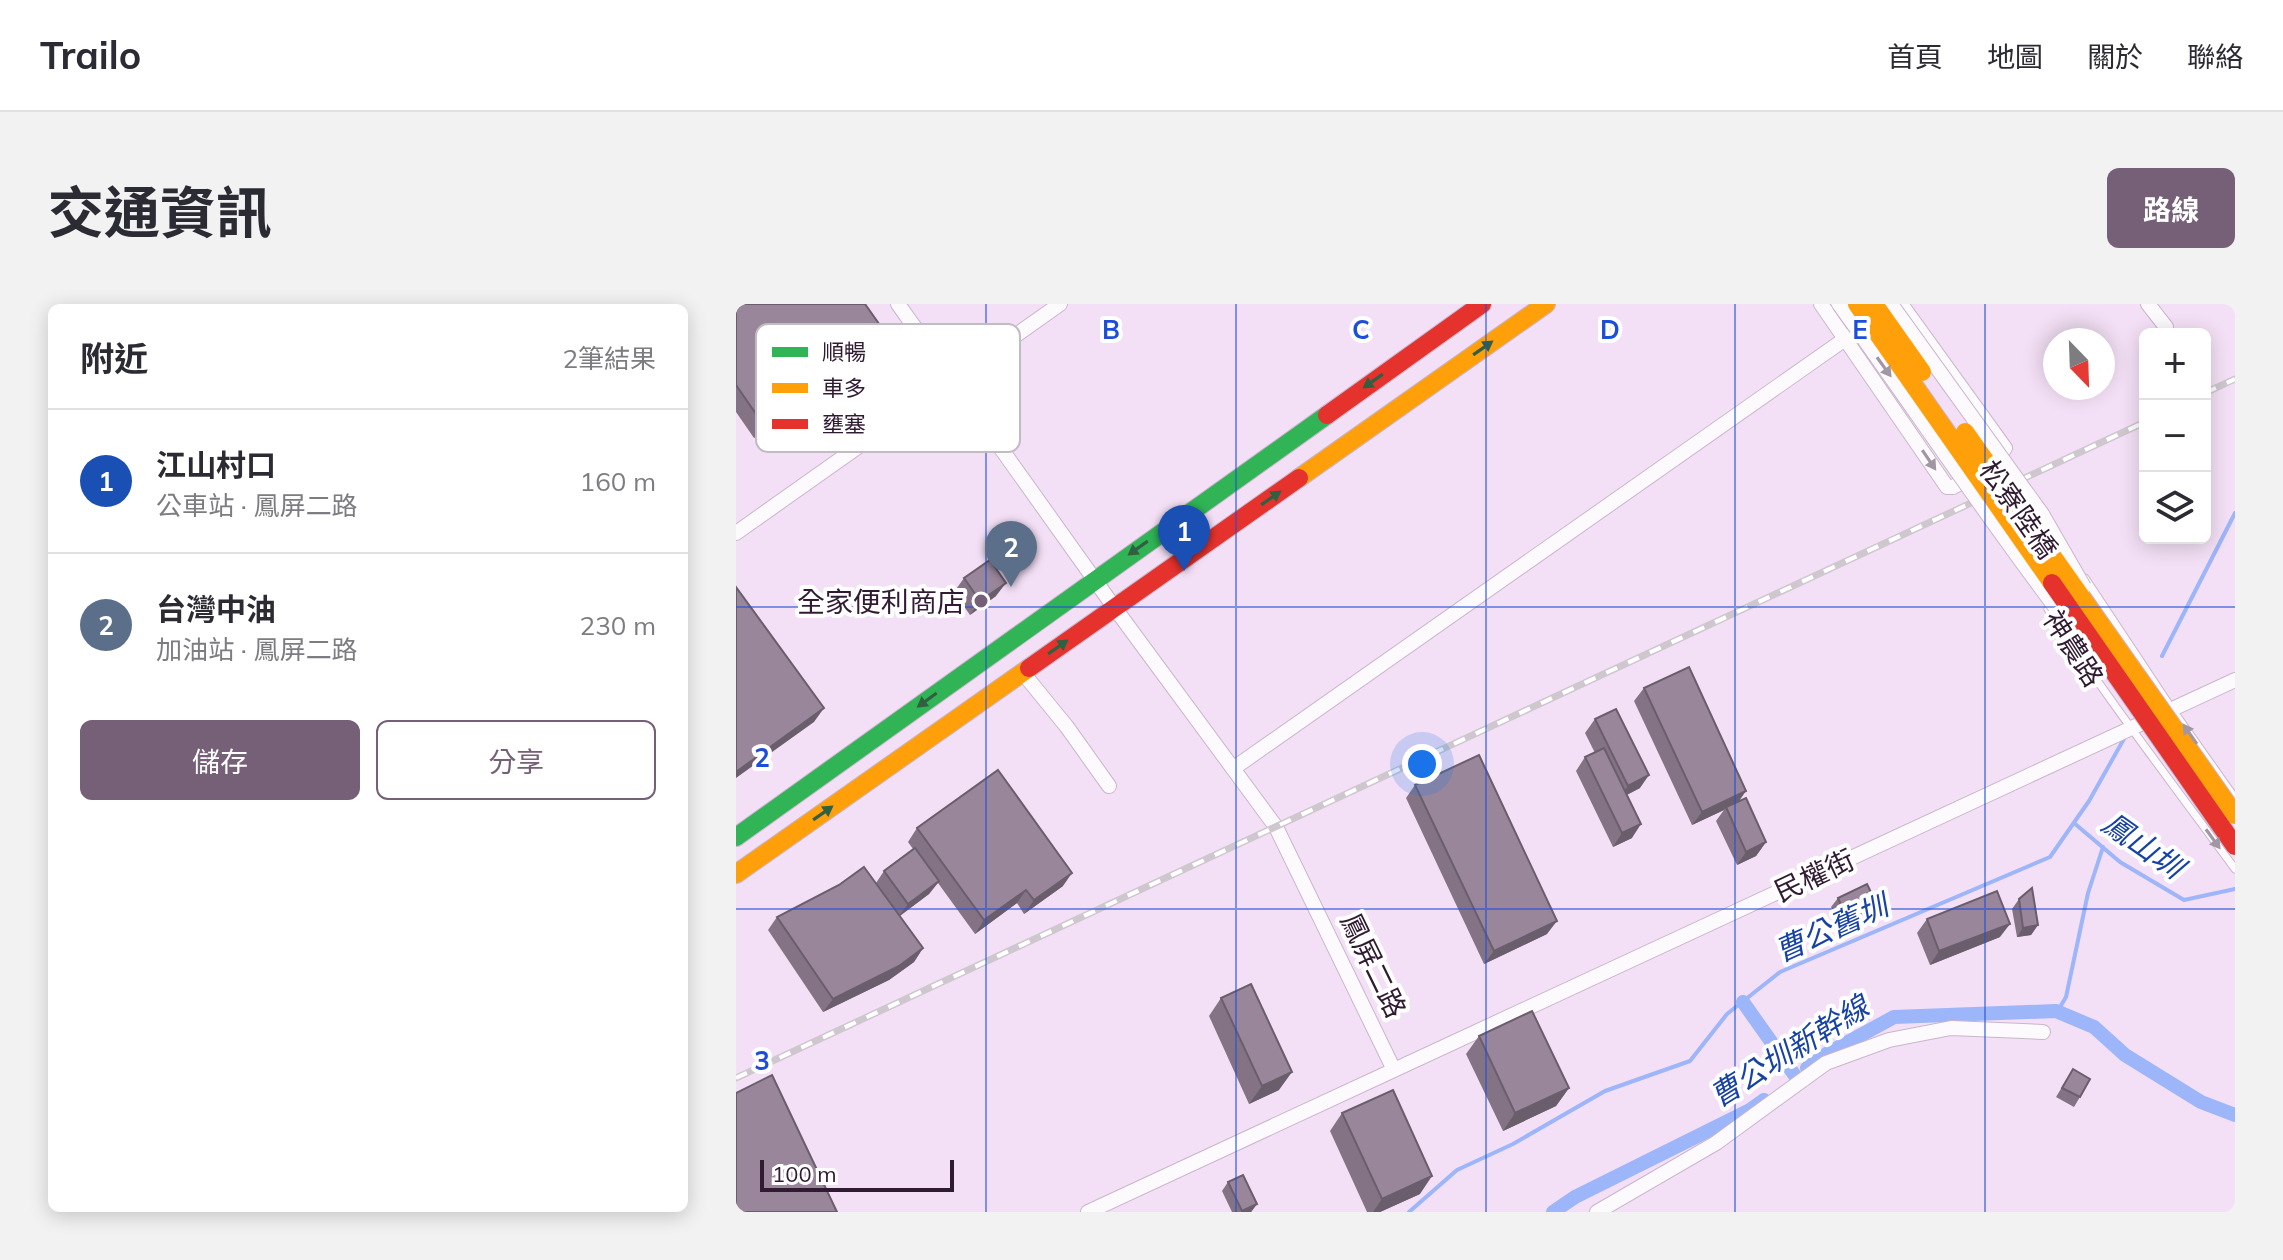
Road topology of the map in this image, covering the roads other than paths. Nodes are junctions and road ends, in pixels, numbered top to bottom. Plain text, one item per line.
1 (898, 304) edge
2 (1060, 304) edge
3 (1482, 304) edge
4 (1546, 304) edge
5 (1821, 304) edge
6 (1839, 304) edge
7 (1857, 304) edge
8 (1874, 304) edge
9 (1893, 304) edge
10 (1901, 304) edge
11 (2148, 304) edge
12 (912, 324) edge
13 (2166, 327) dead end
14 (1020, 333) edge
15 (1845, 339) junction
16 (1431, 341) junction
17 (1451, 371) junction
18 (851, 452) edge
19 (1003, 452) edge
20 (736, 533) edge
21 (1095, 579) junction
22 (1114, 607) junction
23 (1023, 673) junction
24 (2235, 680) edge
25 (2172, 709) junction
26 (2132, 728) junction
27 (2168, 737) junction
28 (1234, 768) junction
29 (1109, 786) dead end
30 (2235, 798) edge
31 (2235, 815) edge
32 (762, 819) junction
33 (736, 837) edge
34 (780, 844) junction
35 (2235, 846) edge
36 (2235, 869) edge
37 (736, 874) edge
38 (2043, 1032) dead end
39 (1394, 1070) junction
40 (1088, 1212) edge
41 (1597, 1212) edge

1 - 12 street, 鳳屏二路
2 - 14 street
3 - 16 main road
17 -> 4 main road
5 - 15 street
6 -> 27 street, 松寮陸橋, bridge
7 - 27 main road, 松寮陸橋, bridge
8 - 27 main road, 松寮陸橋, bridge
9 - 15 street
9 - 27 street, 松寮陸橋, bridge
15 -> 10 street
11 - 13 street
15 - 28 street
16 - 17 main road
16 -> 21 main road
22 -> 17 main road
18 - 20 street
19 - 21 street, 鳳屏二路
21 - 22 street, 鳳屏二路
21 -> 32 main road
23 -> 22 main road
22 - 28 street, 鳳屏二路
23 - 29 street
34 -> 23 main road
24 - 25 street, 民權街
25 - 26 street, 民權街
25 - 26 lane, 神農路
30 -> 25 lane, 神農路
26 -> 36 lane, 神農路
26 - 39 street, 民權街
27 - 31 main road, 松寮陸橋, bridge
27 - 35 main road, 松寮陸橋, bridge
28 - 39 street, 鳳屏二路
32 - 33 main road
32 - 34 main road
34 - 37 main road
38 - 41 street
39 - 40 street

